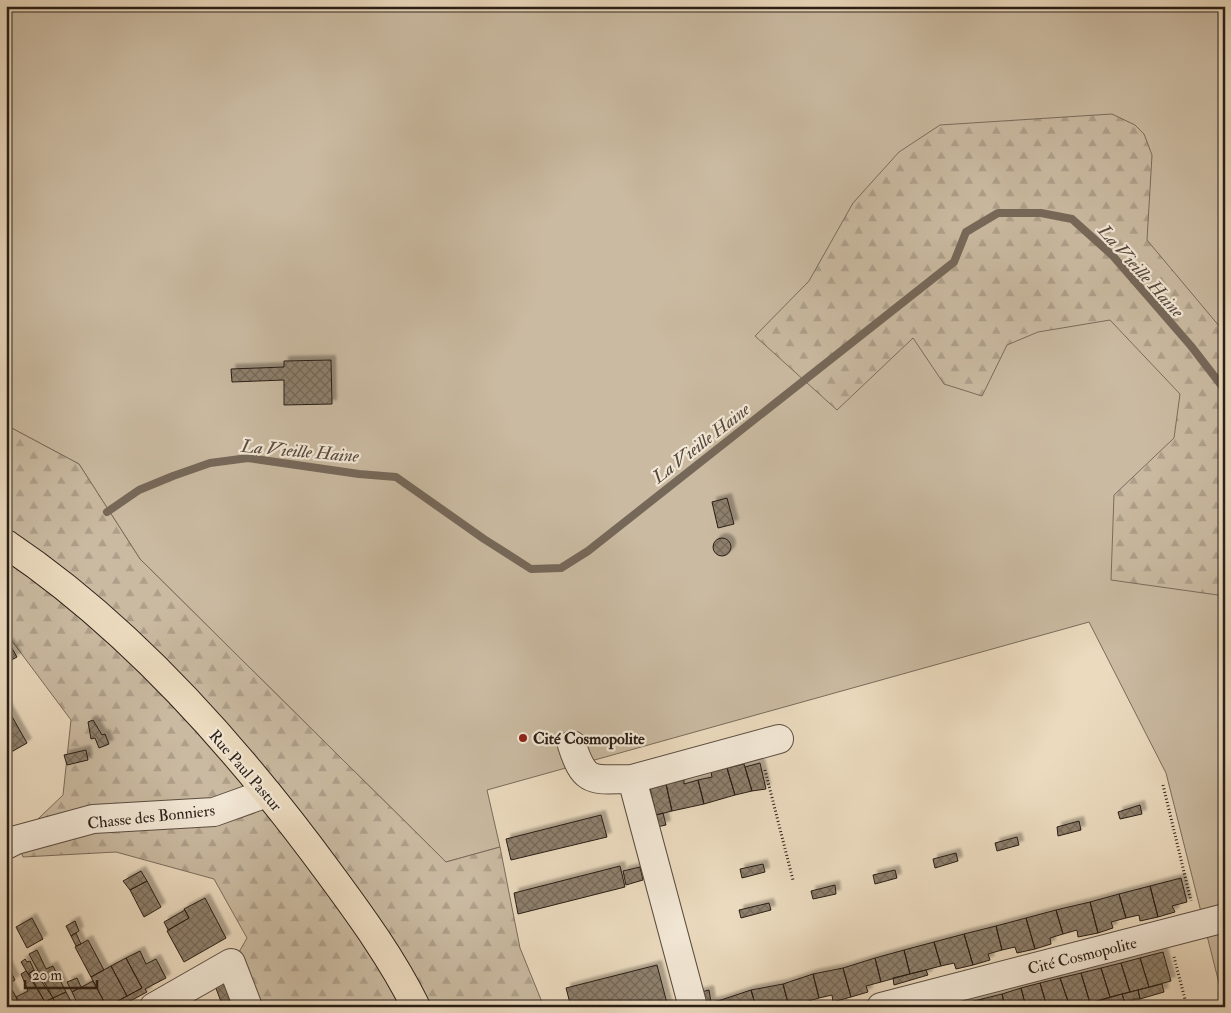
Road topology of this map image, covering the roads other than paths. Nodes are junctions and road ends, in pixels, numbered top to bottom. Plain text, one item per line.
1 (6, 544) edge
2 (769, 742) road end
3 (572, 745) dead end
4 (632, 779) junction
5 (267, 793) junction
6 (6, 845) edge
7 (1225, 918) edge
8 (942, 999) edge
9 (154, 1007) edge
10 (248, 1007) edge
11 (416, 1007) edge
12 (693, 1007) edge
13 (881, 1007) edge

1 - 5 main road, Rue Paul Pastur
2 - 4 street
3 - 4 street
4 - 12 street
5 - 6 street, Chasse des Bonniers
5 - 11 main road, Rue Paul Pastur
7 - 8 street, Cité Cosmopolite
8 - 13 street, Cité Cosmopolite
9 - 10 street

